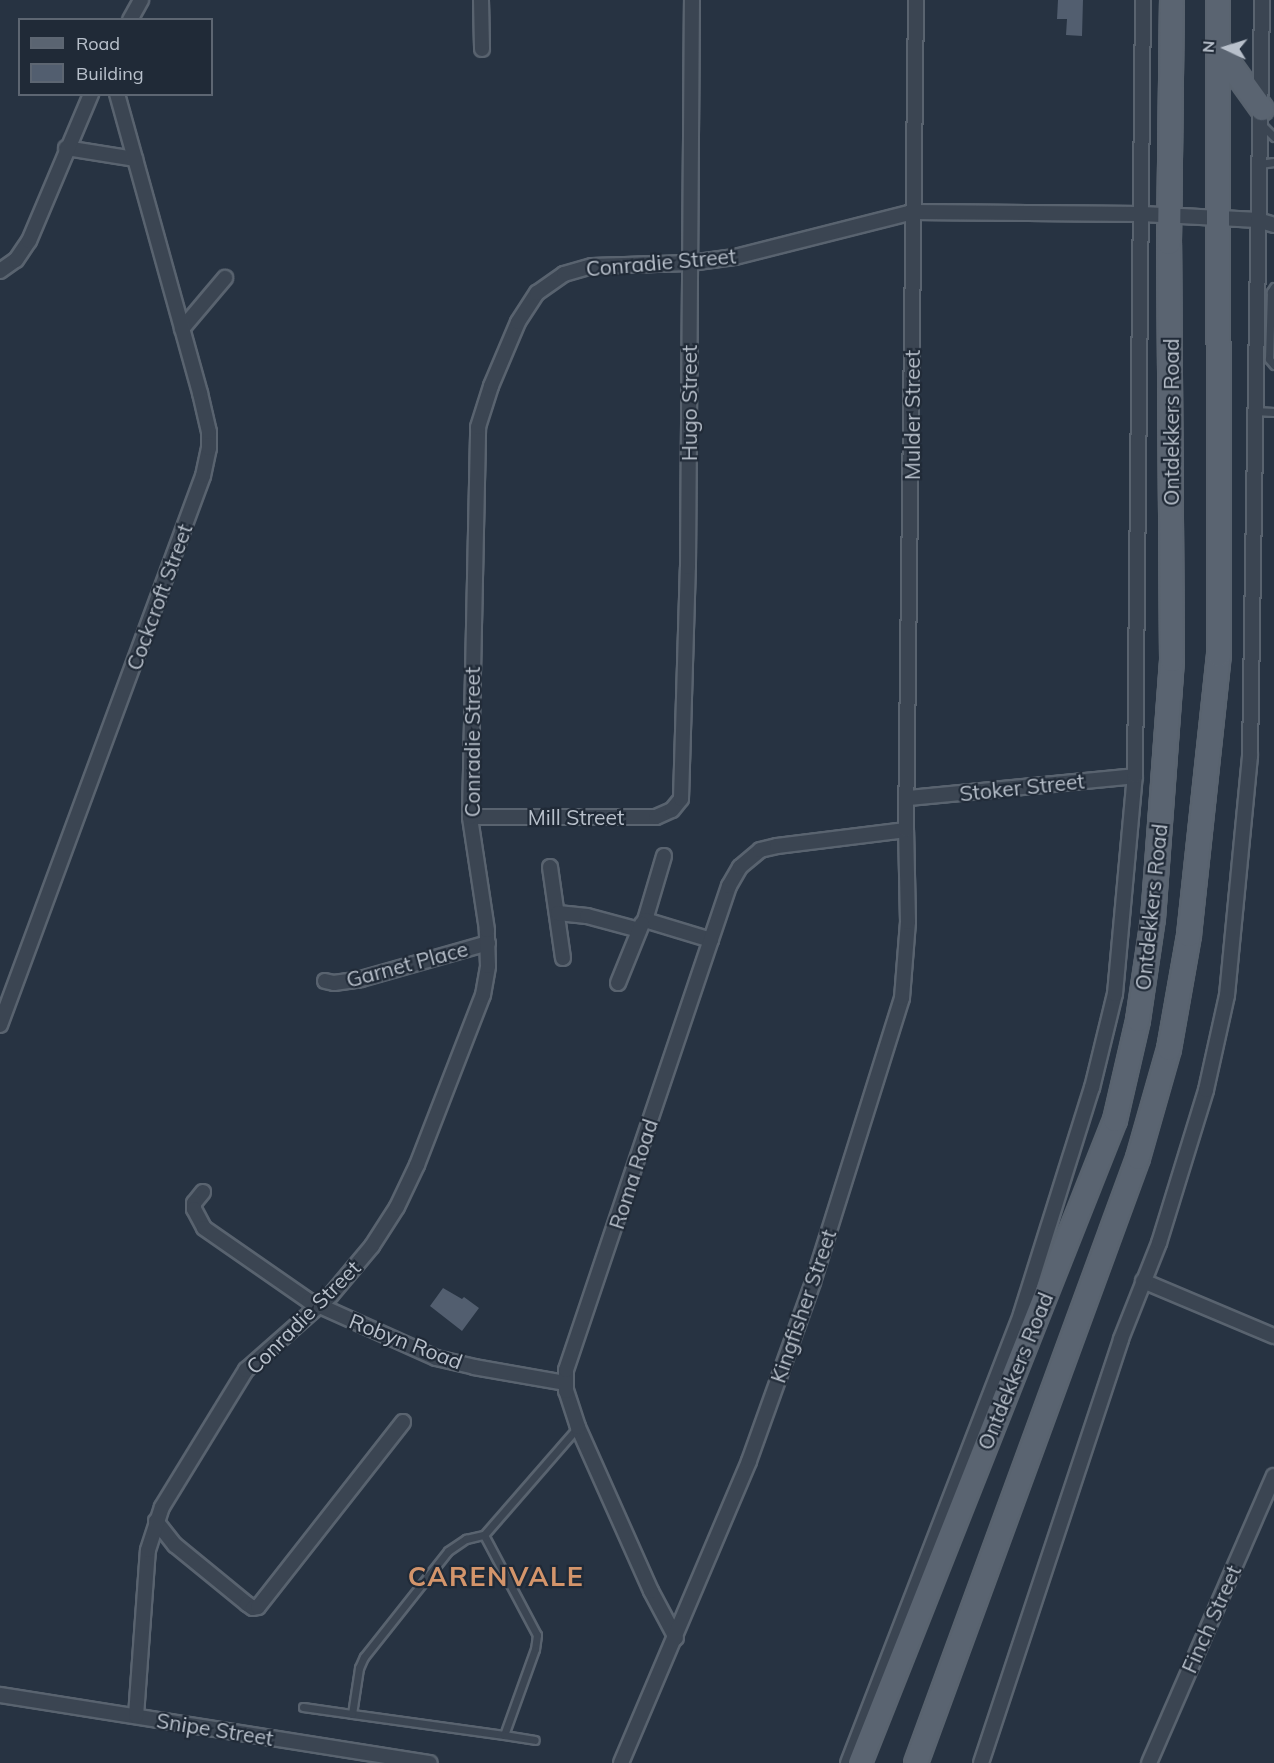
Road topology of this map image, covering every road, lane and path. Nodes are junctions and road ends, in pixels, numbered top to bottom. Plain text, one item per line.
1 (141, 0) edge
2 (481, 0) edge
3 (692, 0) edge
4 (916, 0) edge
5 (1143, 0) edge
6 (1172, 0) edge
7 (1218, 0) edge
8 (1262, 0) edge
9 (131, 18) edge
10 (1268, 22) edge
11 (482, 49) dead end
12 (1219, 49) junction
13 (90, 96) edge
14 (118, 96) edge
15 (1262, 117) junction
16 (1274, 137) edge
17 (66, 148) junction
18 (135, 159) junction
19 (1267, 163) edge
20 (913, 212) junction
21 (1142, 214) junction
22 (1170, 215) junction
23 (1219, 217) junction
24 (1258, 220) junction
25 (1274, 225) edge
26 (690, 263) junction
27 (0, 271) edge
28 (225, 278) dead end
29 (1274, 286) edge
30 (182, 329) junction
31 (1274, 365) edge
32 (1254, 411) junction
33 (1274, 412) edge
34 (1135, 776) junction
35 (908, 798) junction
36 (678, 805) joint
37 (470, 817) junction
38 (906, 830) junction
39 (663, 856) dead end
40 (550, 867) dead end
41 (558, 913) junction
42 (642, 925) junction
43 (711, 940) junction
44 (488, 943) junction
45 (563, 958) dead end
46 (325, 981) dead end
47 (618, 983) dead end
48 (0, 1024) edge
49 (203, 1192) dead end
50 (1143, 1281) junction
51 (319, 1305) junction
52 (1274, 1336) edge
53 (565, 1383) junction
54 (403, 1422) dead end
55 (578, 1427) junction
56 (1274, 1476) edge
57 (156, 1521) junction
58 (483, 1535) junction
59 (676, 1638) junction
60 (0, 1695) edge
61 (303, 1707) dead end
62 (352, 1713) junction
63 (136, 1716) junction
64 (504, 1734) junction
65 (535, 1740) dead end
66 (430, 1763) edge
67 (621, 1763) edge
68 (848, 1763) edge
69 (860, 1763) edge
70 (916, 1763) edge
71 (981, 1763) edge
72 (1149, 1763) edge

1 - 9 street
2 - 11 street
3 - 26 street, Hugo Street
4 - 20 street, Mulder Street
5 - 21 street, Ontdekkers Road
6 - 22 main road, Ontdekkers Road
7 - 12 main road, Ontdekkers Road
8 - 10 street
10 - 15 street
12 - 15 main road
12 - 23 main road, Ontdekkers Road
13 - 17 street
14 - 18 street, Cockcroft Street
15 - 16 lane
15 - 19 street
17 - 18 street
17 - 27 street
18 - 30 street, Cockcroft Street
19 - 24 street
20 - 21 street, Conradie Street
20 - 26 street, Conradie Street
20 - 35 street, Mulder Street
21 - 22 street, Conradie Street
21 - 34 street, Ontdekkers Road
22 - 23 street, Conradie Street
22 - 69 main road, Ontdekkers Road
23 - 24 street, Conradie Street
23 - 70 main road, Ontdekkers Road
24 - 25 street, Conradie Street
24 - 32 street
26 - 36 street, Hugo Street
26 - 37 street, Conradie Street
28 - 30 street
29 - 31 lane
30 - 48 street, Cockcroft Street
32 - 33 lane
32 - 50 street
34 - 35 street, Stoker Street
34 - 68 street, Ontdekkers Road
35 - 38 street, Mulder Street
36 - 37 street, Mill Street
37 - 44 street, Conradie Street
38 - 43 street, Roma Road
38 - 59 street, Kingfisher Street
39 - 42 street
40 - 41 street
41 - 42 street
41 - 45 street
42 - 43 street
42 - 47 street
43 - 53 street, Roma Road
44 - 46 street, Garnet Place
44 - 51 street, Conradie Street
49 - 51 street, Robyn Road
50 - 52 street
50 - 71 street
51 - 53 street, Robyn Road
51 - 57 street, Conradie Street
53 - 55 street, Roma Road
54 - 57 street
55 - 58 lane
55 - 59 street, Roma Road
56 - 72 street, Finch Street
57 - 63 street, Conradie Street
58 - 62 lane
58 - 64 lane
59 - 67 street, Kingfisher Street
60 - 63 street, Snipe Street
61 - 62 lane
62 - 64 lane
63 - 66 street, Snipe Street
64 - 65 lane

